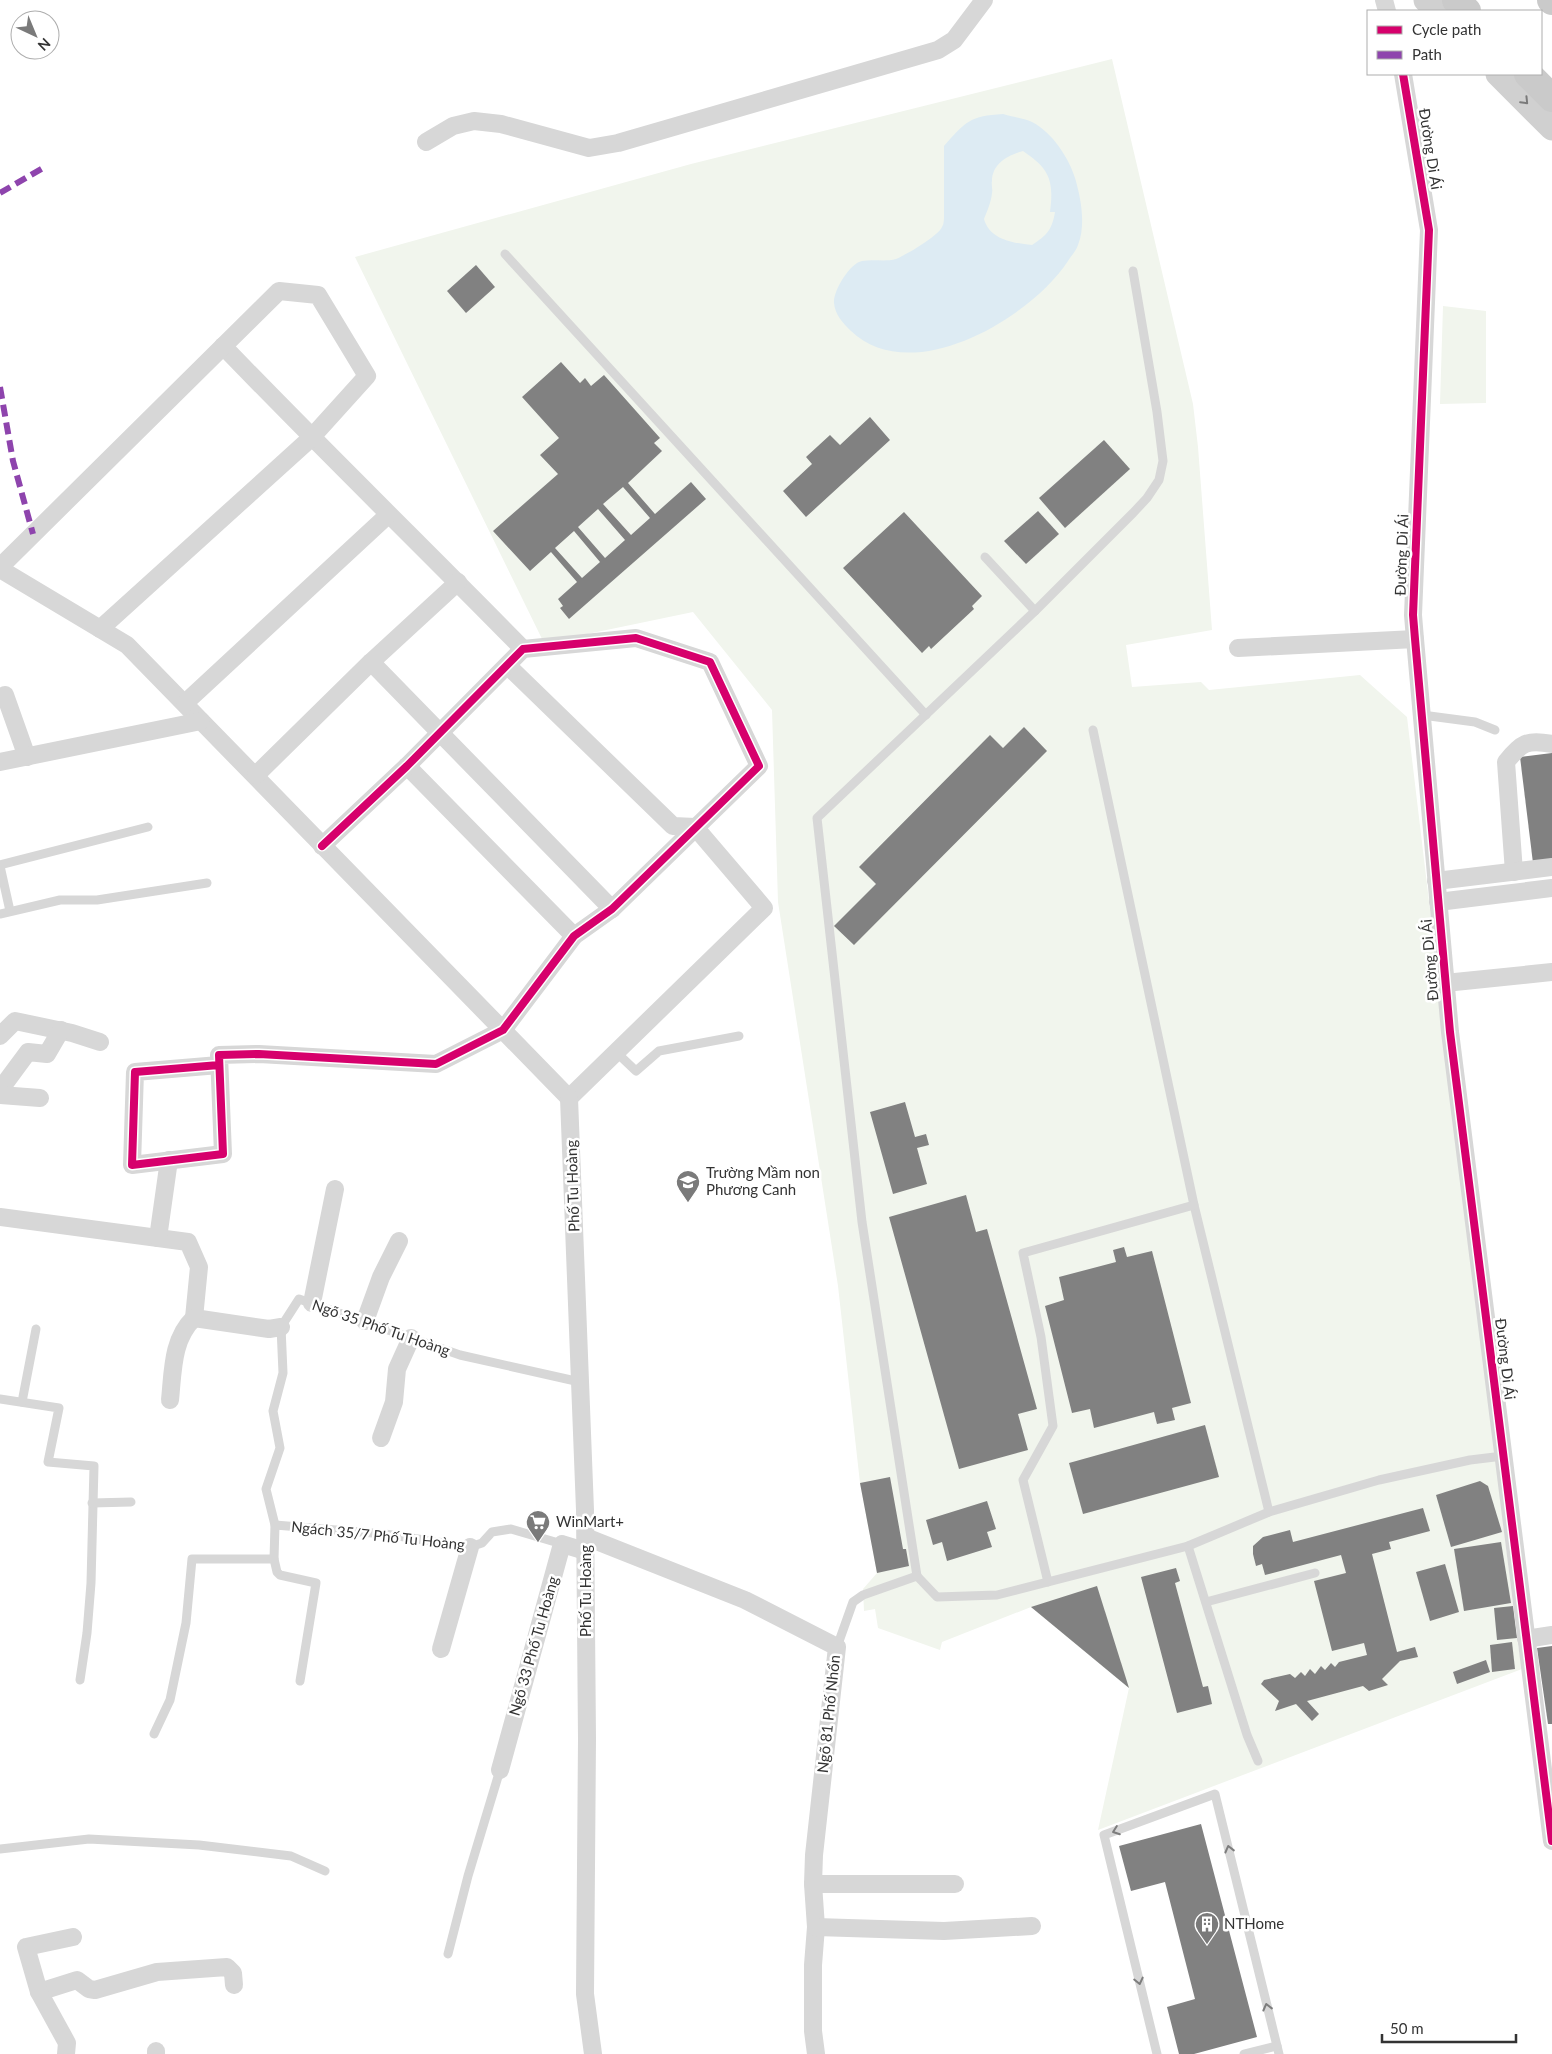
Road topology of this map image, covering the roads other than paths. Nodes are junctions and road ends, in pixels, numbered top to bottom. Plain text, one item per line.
1 (984, 0) edge
2 (1426, 0) edge
3 (1456, 0) edge
4 (1436, 10) edge
5 (1466, 10) edge
6 (1404, 75) edge
7 (1499, 75) edge
8 (1529, 75) edge
9 (1552, 98) edge
10 (1552, 128) edge
11 (426, 142) dead end
12 (505, 254) dead end
13 (1132, 271) dead end
14 (223, 346) junction
15 (311, 438) junction
16 (388, 515) junction
17 (985, 557) dead end
18 (0, 568) edge
19 (458, 582) junction
20 (1035, 611) junction
21 (100, 629) junction
22 (1415, 639) junction
23 (1238, 648) dead end
24 (523, 650) junction
25 (371, 662) junction
26 (508, 666) junction
27 (5, 695) dead end
28 (185, 703) junction
29 (926, 714) junction
30 (1422, 715) junction
31 (201, 721) junction
32 (1093, 730) dead end
33 (1495, 730) dead end
34 (440, 733) junction
35 (1552, 744) edge
36 (27, 757) junction
37 (0, 762) edge
38 (407, 766) junction
39 (256, 775) junction
40 (148, 827) dead end
41 (695, 827) junction
42 (322, 846) junction
43 (0, 865) edge
44 (1552, 867) edge
45 (1514, 872) junction
46 (1436, 881) junction
47 (207, 883) dead end
48 (1552, 888) edge
49 (1438, 902) junction
50 (612, 909) junction
51 (10, 911) junction
52 (0, 914) edge
53 (574, 936) junction
54 (1552, 972) edge
55 (1446, 983) junction
56 (61, 1030) junction
57 (503, 1030) junction
58 (0, 1036) edge
59 (739, 1036) dead end
60 (100, 1042) dead end
61 (616, 1052) junction
62 (219, 1065) junction
63 (0, 1090) edge
64 (0, 1095) edge
65 (40, 1098) dead end
66 (569, 1098) junction
67 (169, 1160) junction
68 (335, 1189) dead end
69 (1194, 1205) junction
70 (0, 1217) edge
71 (158, 1238) junction
72 (400, 1241) dead end
73 (312, 1303) junction
74 (194, 1318) junction
75 (365, 1322) junction
76 (281, 1327) junction
77 (36, 1329) dead end
78 (411, 1338) junction
79 (580, 1382) junction
80 (0, 1399) edge
81 (170, 1400) dead end
82 (22, 1402) junction
83 (381, 1438) dead end
84 (1503, 1456) junction
85 (92, 1502) junction
86 (132, 1502) dead end
87 (1269, 1512) junction
88 (275, 1525) junction
89 (562, 1544) junction
90 (586, 1544) junction
91 (1188, 1546) junction
92 (470, 1547) junction
93 (274, 1559) junction
94 (1315, 1573) dead end
95 (917, 1576) junction
96 (1048, 1582) junction
97 (1206, 1602) junction
98 (1552, 1635) edge
99 (1526, 1639) junction
100 (836, 1647) junction
101 (441, 1649) dead end
102 (80, 1680) dead end
103 (300, 1681) dead end
104 (154, 1734) dead end
105 (1258, 1761) dead end
106 (500, 1770) joint
107 (1552, 1841) edge
108 (0, 1849) edge
109 (325, 1871) dead end
110 (813, 1884) junction
111 (955, 1884) dead end
112 (1032, 1926) dead end
113 (816, 1927) junction
114 (73, 1936) dead end
115 (448, 1954) dead end
116 (234, 1985) dead end
117 (39, 1992) junction
118 (1278, 2050) edge
119 (66, 2054) edge
120 (592, 2054) edge
121 (816, 2054) edge
122 (1157, 2054) edge
123 (1244, 2054) edge

1 - 11 street
2 - 4 main road
3 - 5 main road
6 - 22 street, Đường Di Ái
7 -> 10 main road
8 - 9 main road
12 - 29 lane
13 - 20 lane
14 - 15 street
14 - 15 street
14 - 18 street
15 - 16 street
15 - 21 street
16 - 19 street
16 - 28 street
17 - 20 lane
18 - 21 street
19 - 24 street
19 - 25 street
20 - 29 lane
21 - 28 street
22 - 23 street
22 - 30 street, Đường Di Ái
24 - 26 street
24 - 41 street
25 - 34 street
25 - 39 street
26 - 34 street
26 - 41 street
27 - 36 street
28 - 31 street
29 - 95 lane
30 - 33 lane
30 - 46 street, Đường Di Ái
31 - 36 street
31 - 39 street
32 - 69 lane
34 - 38 street
34 - 50 street
35 - 45 street
36 - 37 street
38 - 42 street
38 - 53 street
39 - 42 street
40 - 43 lane
41 - 50 street
41 - 61 street
42 - 57 street
43 - 51 lane
44 - 45 street
45 - 46 street
46 - 49 street, Đường Di Ái
47 - 51 lane
48 - 49 street
49 - 55 street, Đường Di Ái
50 - 53 street
51 - 52 lane
53 - 57 street
54 - 55 street
55 - 84 street, Đường Di Ái
56 - 58 street
56 - 60 street
56 - 63 street
57 - 62 street
57 - 66 street
59 - 61 lane
61 - 66 street
62 - 67 street
62 - 67 street
64 - 65 street
66 - 79 street, Phố Tu Hoàng
67 - 71 street
68 - 73 street
69 - 87 lane
69 - 96 lane
70 - 71 street
71 - 74 street
72 - 75 street
73 - 75 lane, Ngõ 35 Phố Tu Hoàng
73 - 76 lane, Ngõ 35 Phố Tu Hoàng
74 - 76 street
74 - 81 street
75 - 78 lane, Ngõ 35 Phố Tu Hoàng
76 - 88 lane
77 - 82 lane
78 - 79 lane, Ngõ 35 Phố Tu Hoàng
78 - 83 street
79 - 90 street, Phố Tu Hoàng
80 - 82 lane
82 - 85 lane
84 - 87 lane
84 - 99 street, Đường Di Ái
85 - 86 lane
85 - 102 lane
87 - 91 lane
88 - 92 lane, Ngách 35/7 Phố Tu Hoàng
88 - 93 lane
89 - 90 street
89 - 92 lane, Ngách 35/7 Phố Tu Hoàng
89 - 106 street, Ngõ 33 Phố Tu Hoàng
90 - 100 street, Ngõ 81 Phố Nhổn
90 - 120 street, Phố Tu Hoàng
91 - 96 lane
91 - 97 lane
92 - 101 street
93 - 103 lane
93 - 104 lane
94 - 97 lane
95 - 96 lane
95 - 100 lane
97 - 105 lane
98 - 99 street
99 - 107 street, Đường Di Ái
100 - 110 street, Ngõ 81 Phố Nhổn
106 - 115 lane
108 - 109 lane
110 - 111 street
110 - 113 street, Ngõ 81 Phố Nhổn
112 - 113 street
113 - 121 street, Ngõ 81 Phố Nhổn
114 - 117 street
116 - 117 street
117 - 119 street
118 -> 122 lane
118 - 123 lane

